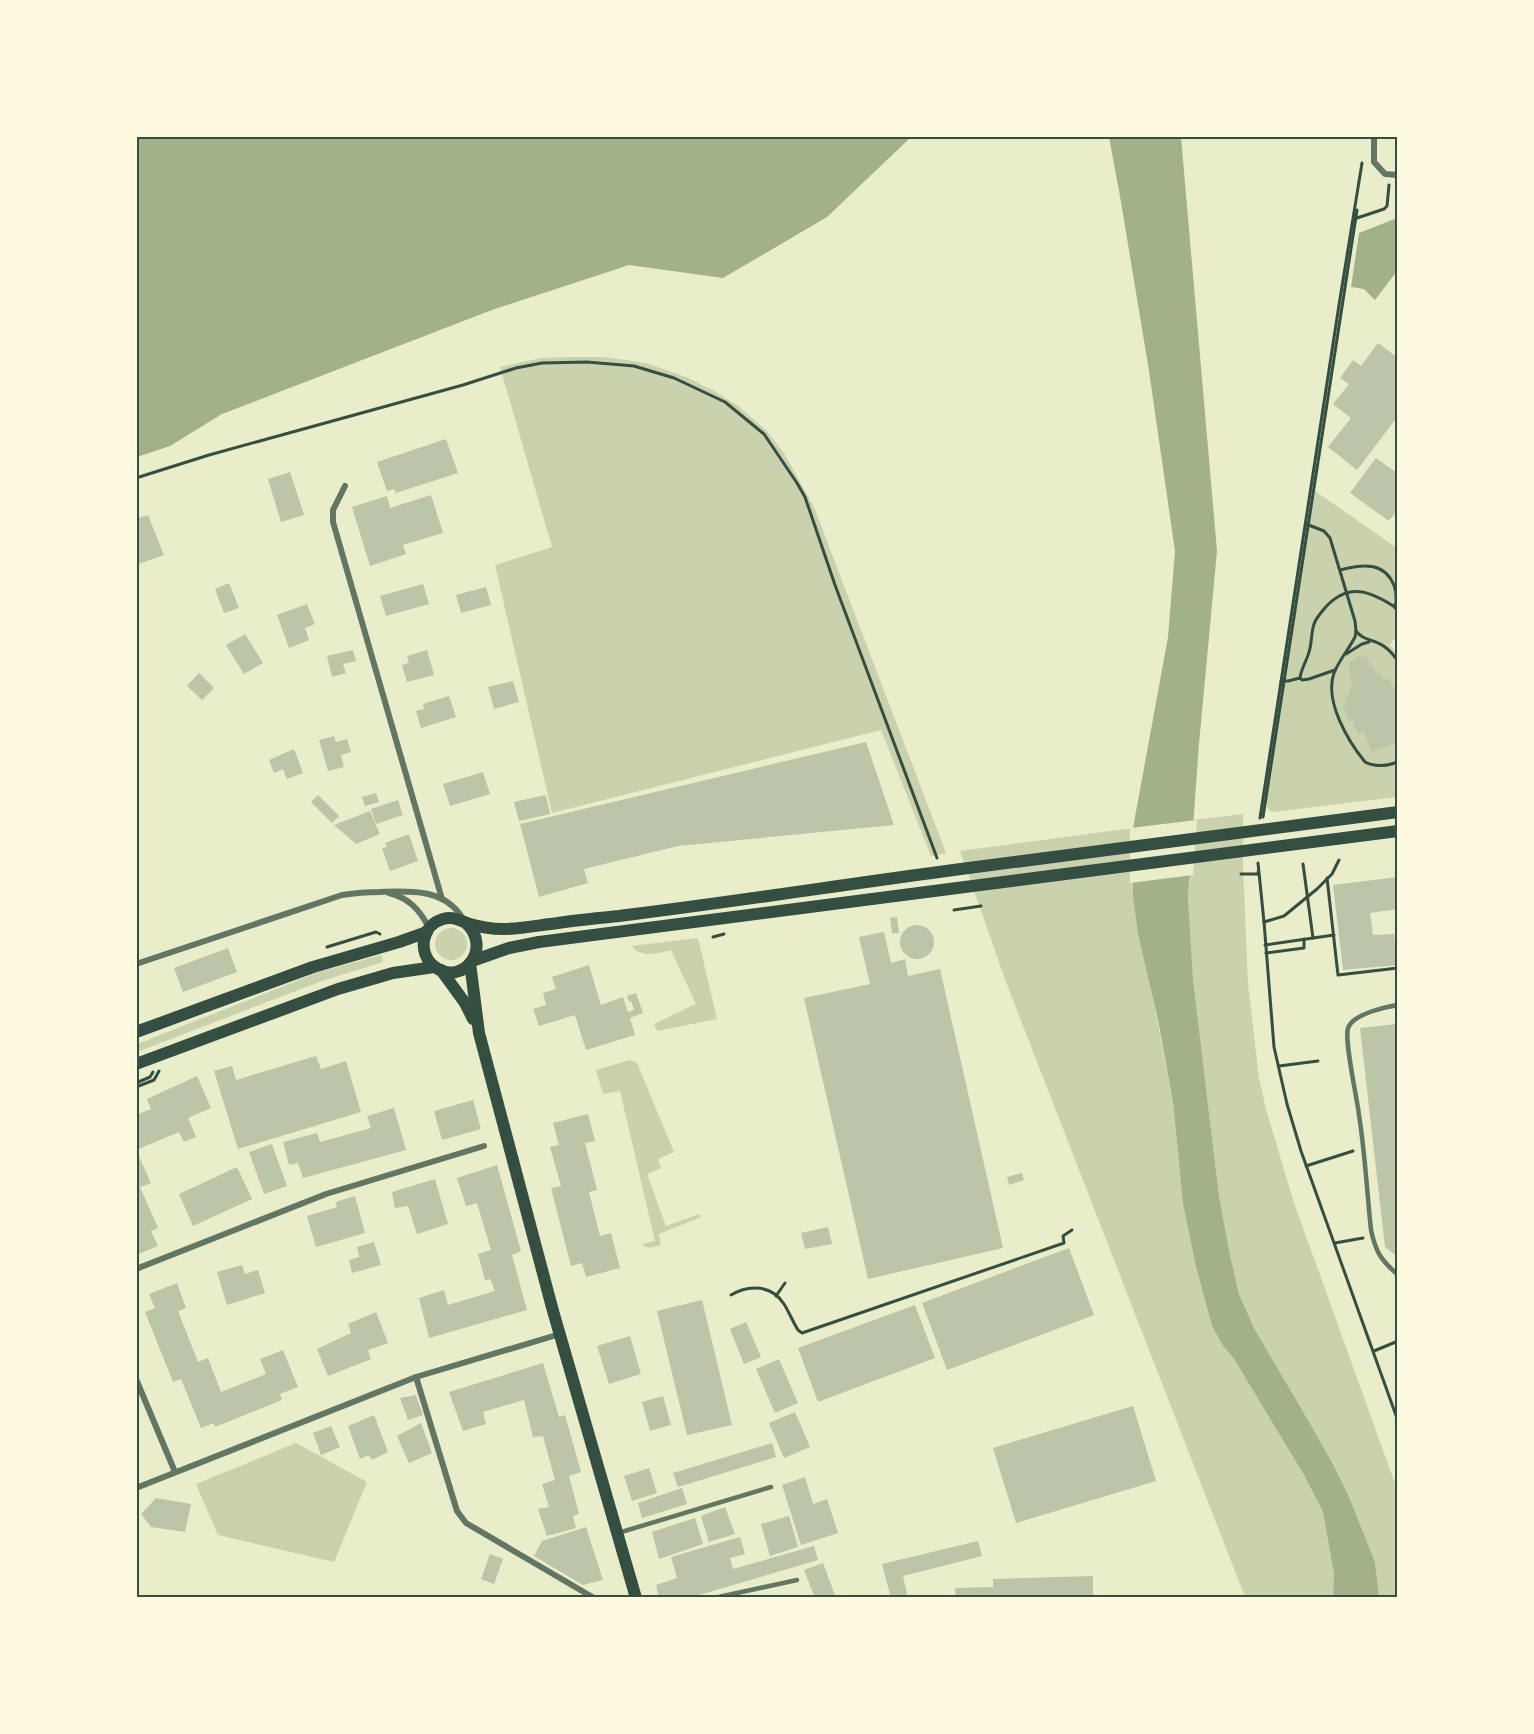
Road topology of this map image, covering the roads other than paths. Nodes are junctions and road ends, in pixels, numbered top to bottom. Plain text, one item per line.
1 (1374, 136) edge
2 (1394, 175) edge
3 (345, 486) dead end
4 (1398, 812) edge
5 (1398, 831) edge
6 (379, 892) junction
7 (442, 899) junction
8 (466, 923) junction
9 (428, 930) junction
10 (471, 962) junction
11 (136, 964) edge
12 (437, 968) junction
13 (1398, 1005) edge
14 (136, 1032) edge
15 (479, 1034) junction
16 (136, 1064) edge
17 (484, 1146) dead end
18 (136, 1269) edge
19 (1398, 1275) edge
20 (560, 1334) junction
21 (416, 1377) junction
22 (136, 1379) edge
23 (175, 1472) junction
24 (771, 1487) dead end
25 (136, 1488) edge
26 (617, 1533) junction
27 (797, 1580) dead end
28 (594, 1598) edge
29 (636, 1598) edge
30 (714, 1598) edge

1 - 2 street
3 - 7 street
4 - 8 main road
5 - 10 main road
6 - 7 street
6 - 9 street
6 - 11 street
7 - 8 street
8 - 9 main road
8 - 10 main road
9 - 12 main road
9 - 14 main road
10 - 12 main road
10 - 15 main road
12 - 15 main road
12 - 16 main road
13 - 19 lane
15 - 20 main road
17 - 18 street
20 - 21 street
20 - 26 main road
21 - 23 street
21 - 28 street
22 - 23 street
23 - 25 street
24 - 26 lane
26 - 29 main road
27 - 30 lane

